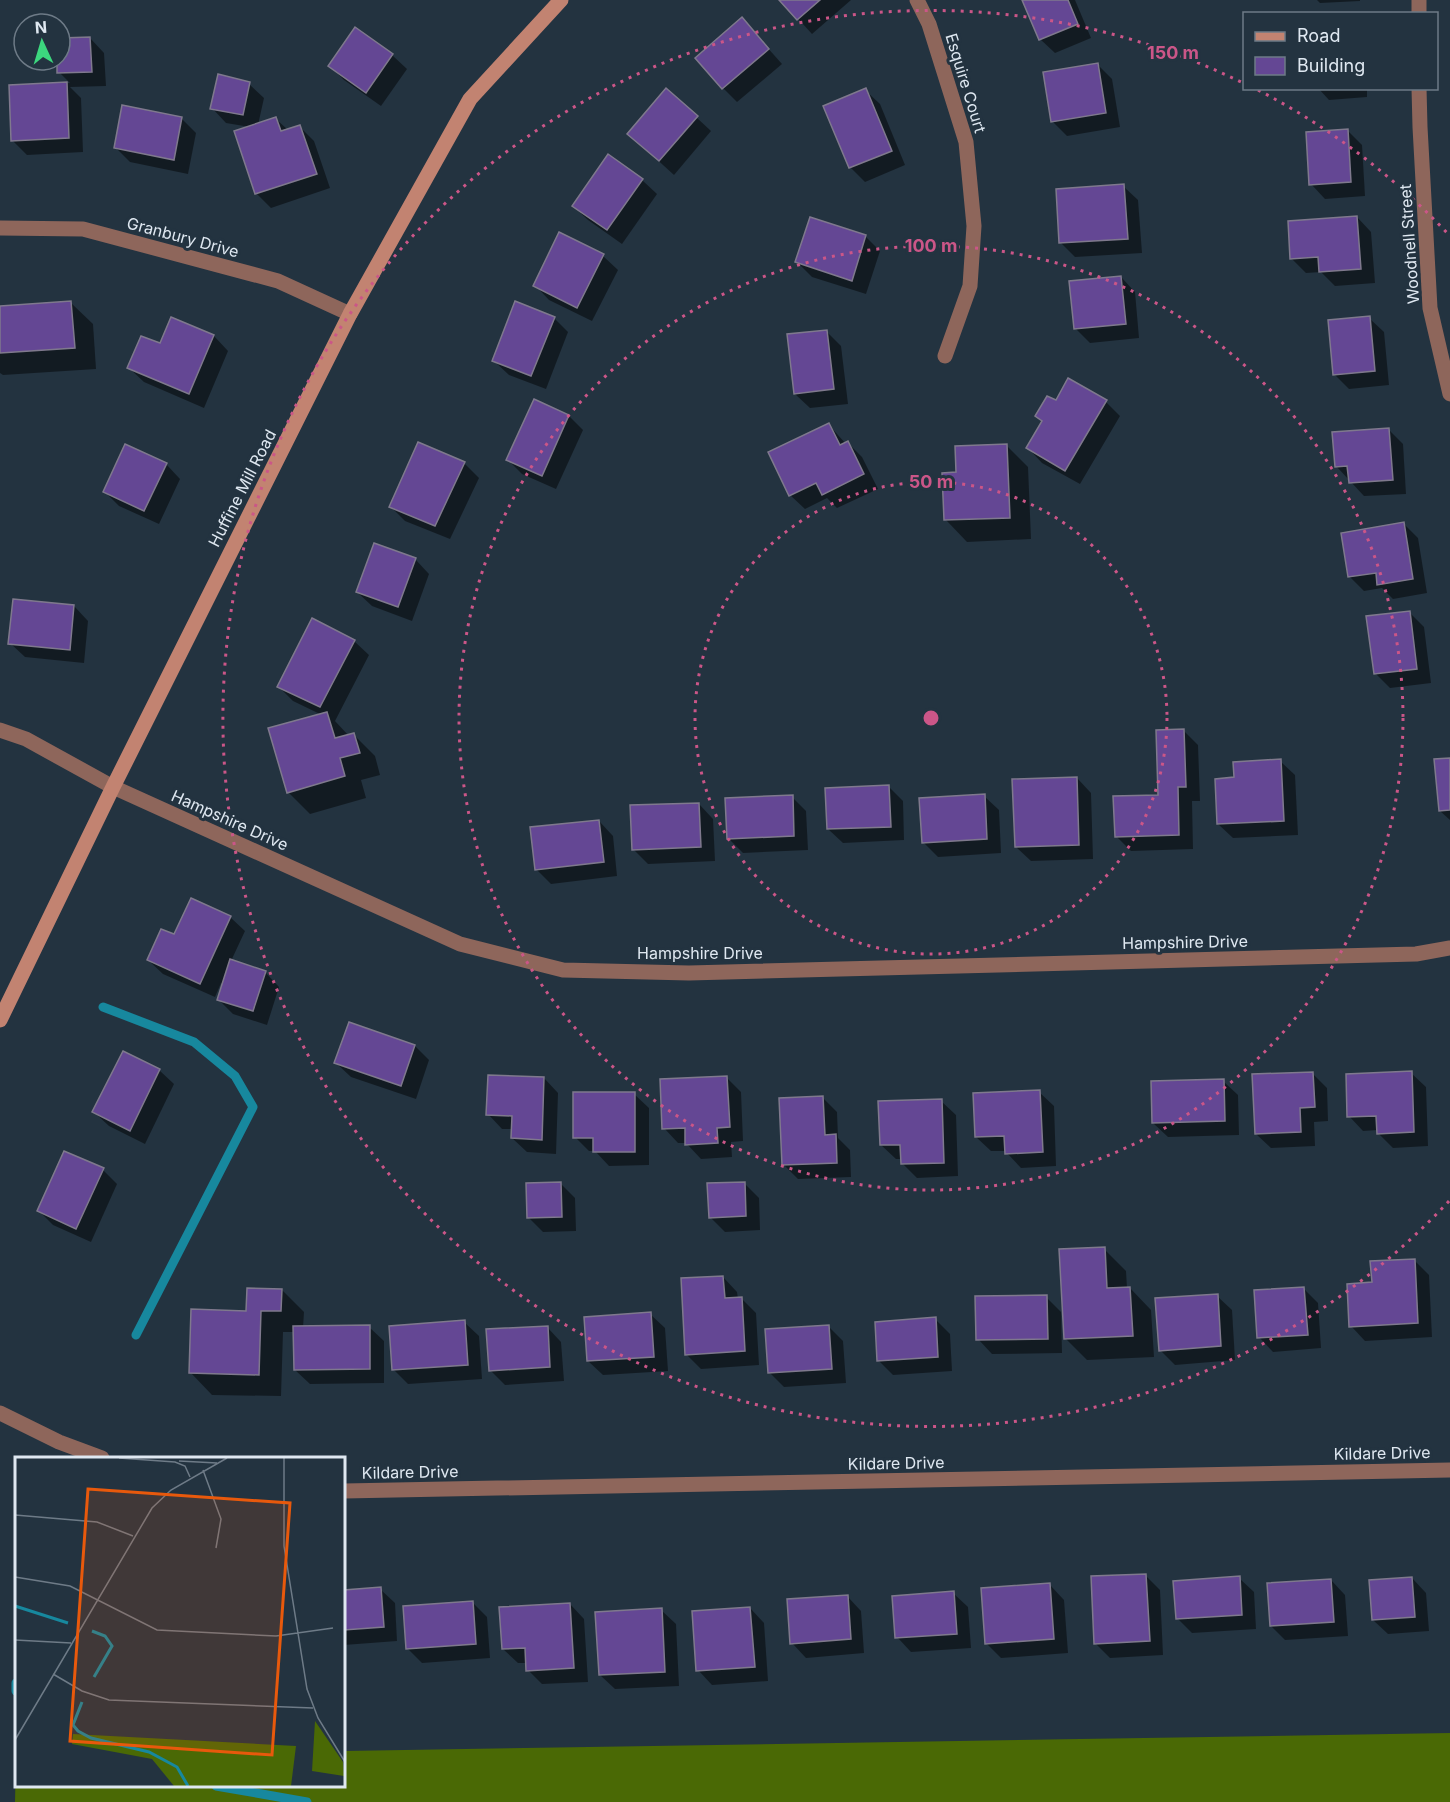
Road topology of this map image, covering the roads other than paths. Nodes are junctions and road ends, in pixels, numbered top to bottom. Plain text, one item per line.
1 (561, 0) edge
2 (917, 0) edge
3 (1419, 90) edge
4 (0, 228) edge
5 (350, 314) junction
6 (945, 356) dead end
7 (1450, 394) edge
8 (0, 730) edge
9 (113, 787) junction
10 (1450, 948) edge
11 (0, 1020) edge
12 (0, 1413) edge
13 (99, 1457) edge
14 (1450, 1470) edge
15 (345, 1491) edge

1 - 5 main road, Huffine Mill Road
2 - 6 street, Esquire Court
3 - 7 street, Woodnell Street
4 - 5 street, Granbury Drive
5 - 9 main road, Huffine Mill Road
8 - 9 street, Hampshire Drive
9 - 10 street, Hampshire Drive
9 - 11 main road, Huffine Mill Road
12 - 13 street
14 - 15 street, Kildare Drive

